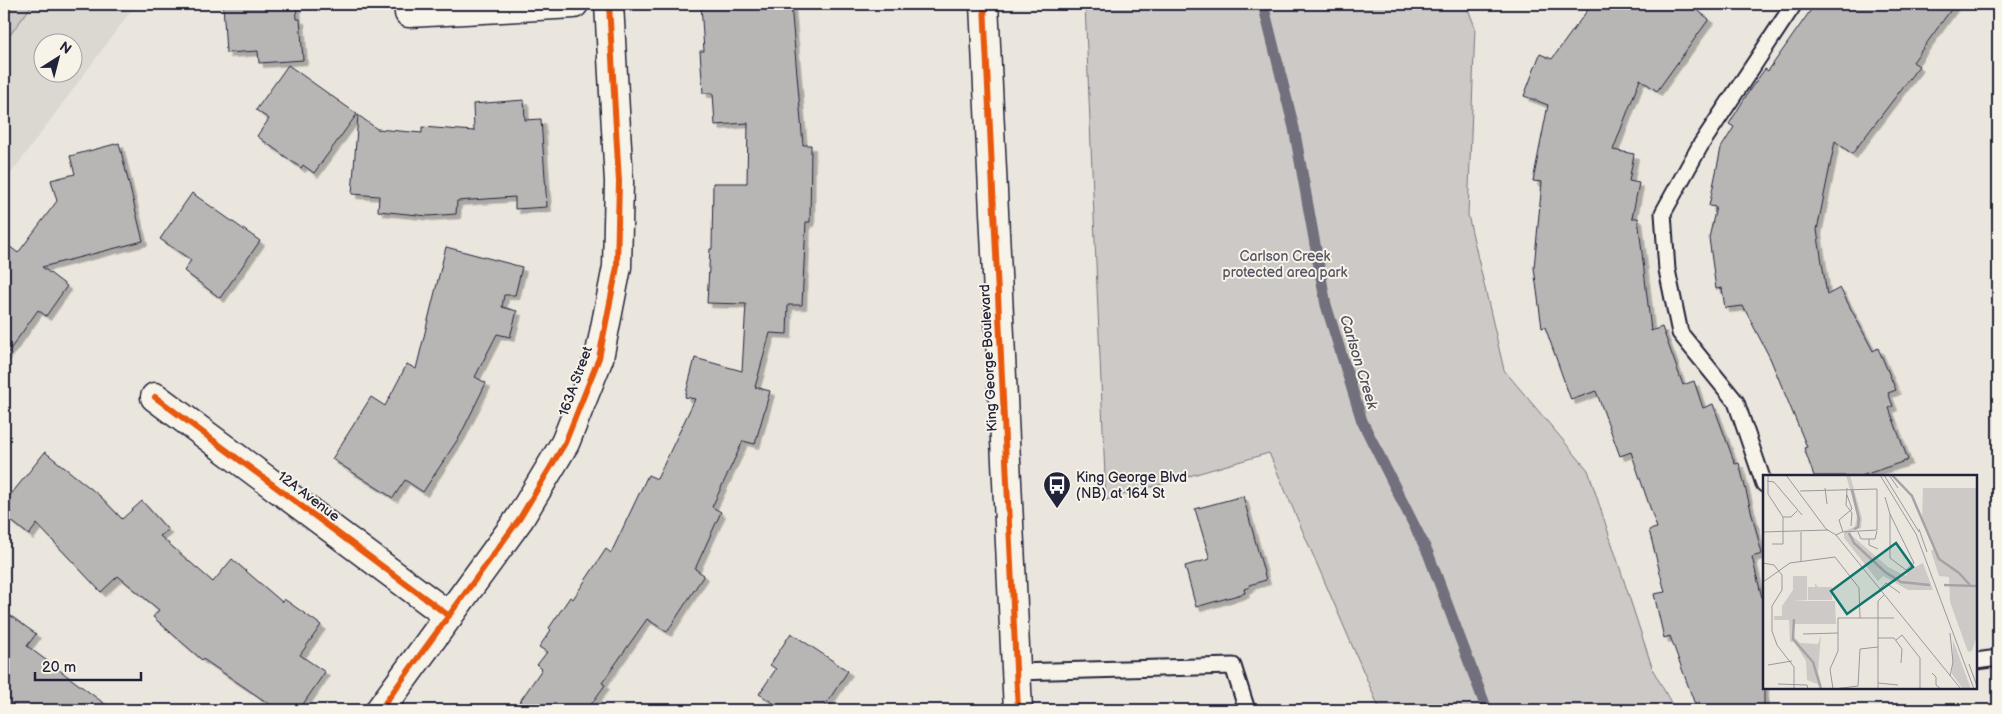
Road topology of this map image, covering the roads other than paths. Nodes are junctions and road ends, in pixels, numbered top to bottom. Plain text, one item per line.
1 (574, 4) edge
2 (609, 4) edge
3 (984, 4) edge
4 (1794, 4) edge
5 (410, 12) dead end
6 (155, 397) dead end
7 (1763, 481) edge
8 (449, 616) junction
9 (1998, 658) edge
10 (1977, 661) edge
11 (1016, 672) junction
12 (380, 710) edge
13 (1018, 710) edge
14 (1246, 710) edge

1 - 5 street
2 - 8 street, 163A Street
3 - 11 street, King George Boulevard
4 - 7 lane
6 - 8 street, 12A Avenue
8 - 12 street, 163A Street
9 - 10 lane
11 - 13 street, King George Boulevard
11 - 14 lane

